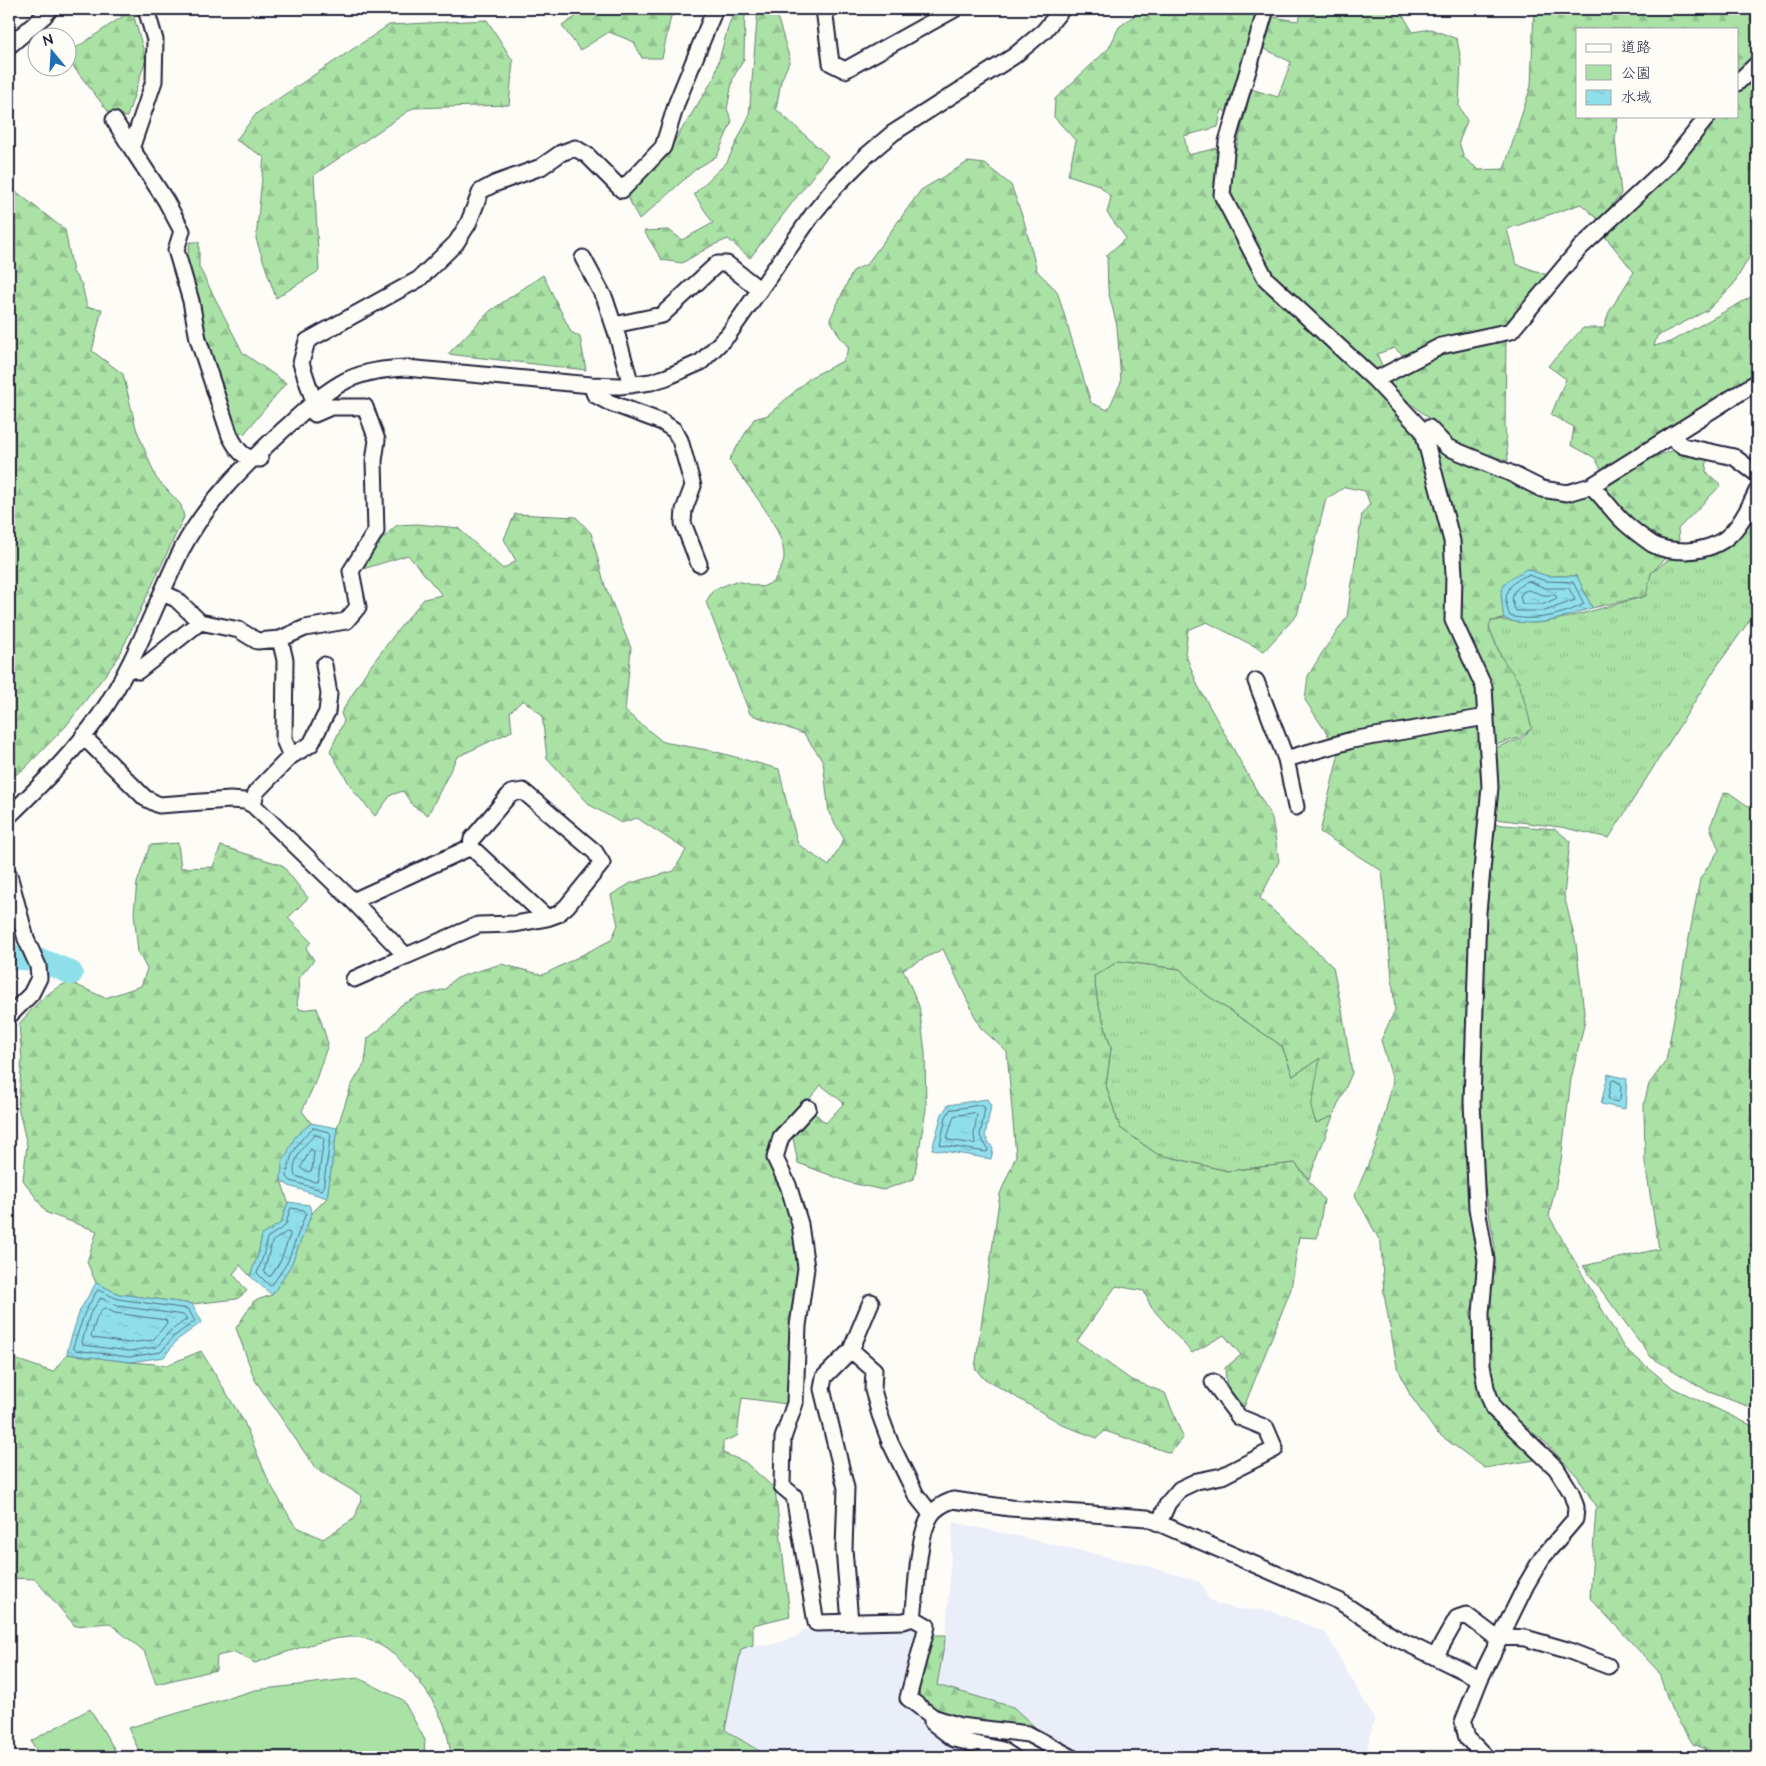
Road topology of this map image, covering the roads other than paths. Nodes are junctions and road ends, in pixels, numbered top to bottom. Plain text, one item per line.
1 (50, 9) edge
2 (146, 9) edge
3 (715, 9) edge
4 (824, 9) edge
5 (955, 9) edge
6 (1062, 9) edge
7 (1266, 9) edge
8 (9, 46) edge
9 (1757, 64) edge
10 (1738, 82) edge
11 (1706, 118) edge
12 (114, 120) dead end
13 (130, 146) junction
14 (583, 258) dead end
15 (760, 290) junction
16 (614, 325) junction
17 (1375, 380) junction
18 (1757, 382) edge
19 (591, 384) junction
20 (631, 385) junction
21 (314, 408) junction
22 (1423, 431) junction
23 (1670, 437) junction
24 (252, 459) junction
25 (1757, 474) edge
26 (1591, 486) junction
27 (1757, 491) edge
28 (698, 564) dead end
29 (162, 593) junction
30 (200, 622) junction
31 (280, 639) junction
32 (324, 665) dead end
33 (129, 666) junction
34 (1256, 681) dead end
35 (1486, 717) junction
36 (83, 736) junction
37 (291, 756) junction
38 (1286, 759) junction
39 (253, 805) junction
40 (1296, 807) dead end
41 (9, 816) edge
42 (471, 846) junction
43 (9, 875) edge
44 (353, 901) junction
45 (547, 918) junction
46 (406, 956) junction
47 (354, 979) dead end
48 (9, 1016) edge
49 (808, 1108) dead end
50 (871, 1302) dead end
51 (851, 1350) junction
52 (1214, 1382) dead end
53 (931, 1514) junction
54 (1159, 1524) junction
55 (913, 1618) junction
56 (850, 1622) junction
57 (1501, 1636) junction
58 (1435, 1657) junction
59 (1608, 1666) dead end
60 (1480, 1679) junction
61 (933, 1717) junction
62 (1013, 1757) edge
63 (1072, 1757) edge
64 (1486, 1757) edge

1 - 8 street
2 - 13 street
3 - 21 street
4 - 5 street
6 - 15 street
7 - 17 street
9 - 10 street
11 - 17 street
12 - 13 street
13 - 24 street
14 - 16 street
15 - 16 street
15 - 20 street
16 - 20 street
17 - 22 street
18 - 23 street
19 - 20 street
19 - 21 street
19 - 28 street
21 - 24 street
21 - 31 street
22 - 26 street
22 - 35 street
23 - 25 street
23 - 26 street
24 - 29 street
26 - 27 street
29 - 30 street
29 - 33 street
30 - 31 street
30 - 33 street
31 - 37 street
32 - 37 street
33 - 36 street
34 - 38 street
35 - 38 street
35 - 57 street
36 - 39 street
36 - 41 street
37 - 39 street
38 - 40 street
39 - 44 street
42 - 44 street
42 - 45 street
42 - 45 street
43 - 48 street
44 - 46 street
45 - 46 street
46 - 47 street
49 - 56 street
50 - 51 street
51 - 53 street
51 - 56 street
52 - 54 street
53 - 54 street
53 - 55 street
54 - 58 street
55 - 56 street
55 - 61 street
57 - 58 street
57 - 59 street
57 - 60 street
58 - 60 street
60 - 64 street
61 - 62 street
61 - 63 street

